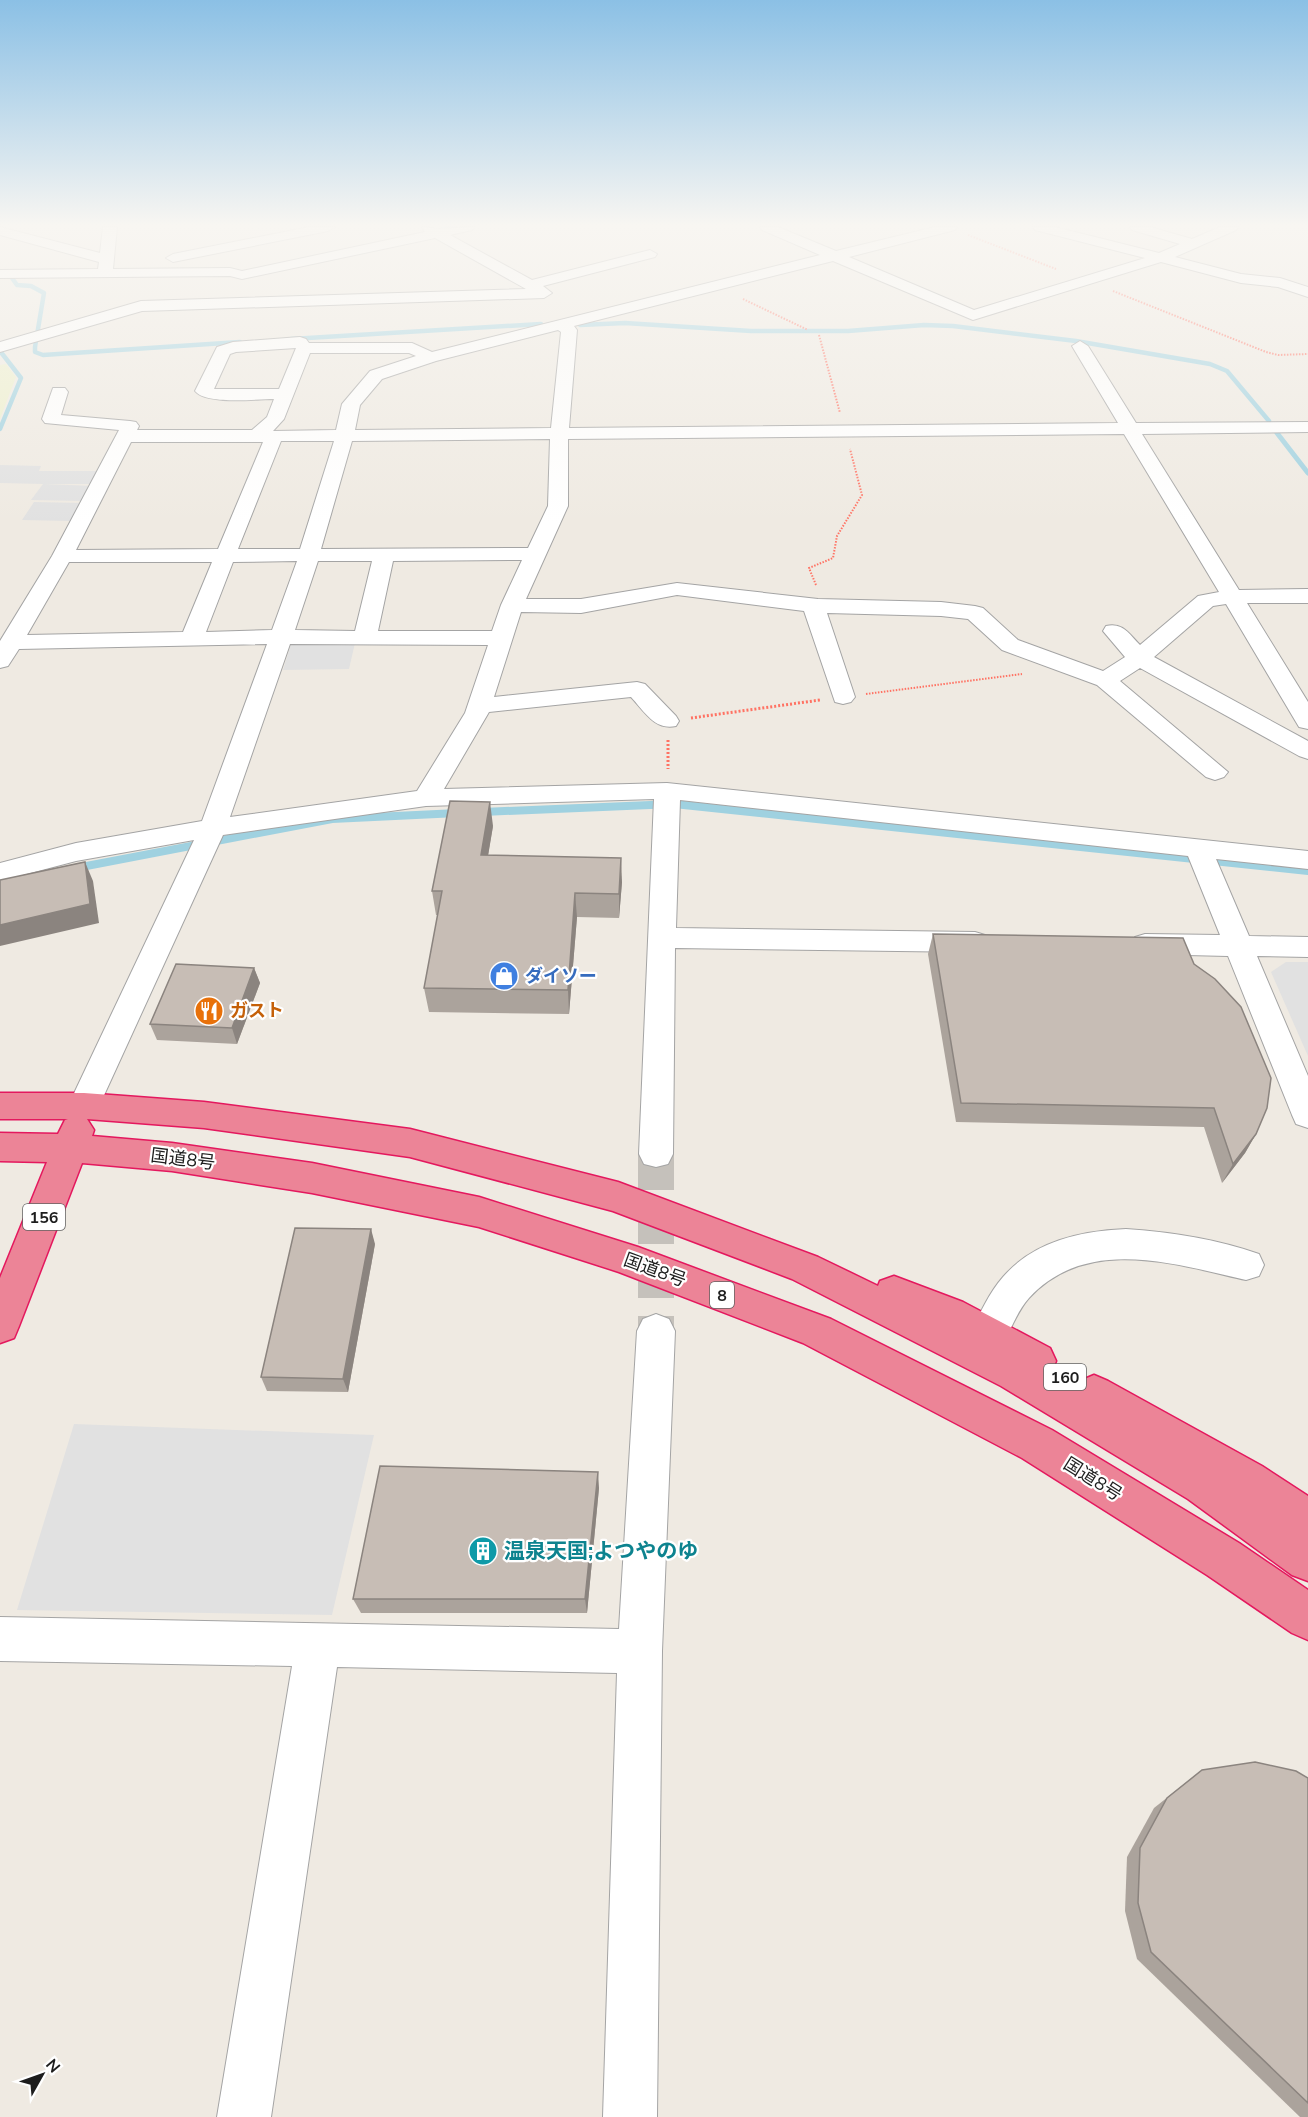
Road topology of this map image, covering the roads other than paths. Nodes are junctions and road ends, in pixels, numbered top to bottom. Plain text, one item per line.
1 (72, 326) edge
2 (515, 326) edge
3 (566, 326) edge
4 (1080, 346) dead end
5 (2, 347) edge
6 (304, 348) junction
7 (430, 357) junction
8 (59, 392) dead end
9 (285, 394) junction
10 (1308, 427) edge
11 (1131, 429) junction
12 (559, 435) junction
13 (126, 436) junction
14 (265, 436) junction
15 (344, 437) junction
16 (384, 553) junction
17 (309, 554) junction
18 (536, 554) junction
19 (226, 555) junction
20 (62, 556) junction
21 (1308, 596) edge
22 (1231, 597) junction
23 (512, 605) junction
24 (820, 606) junction
25 (1114, 631) dead end
26 (281, 637) junction
27 (365, 638) junction
28 (502, 638) junction
29 (191, 640) junction
30 (5, 652) edge
31 (1139, 658) junction
32 (1105, 680) junction
33 (843, 697) dead end
34 (479, 706) junction
35 (667, 721) dead end
36 (1308, 722) edge
37 (1308, 751) edge
38 (1215, 772) dead end
39 (426, 798) junction
40 (666, 803) junction
41 (208, 838) junction
42 (1202, 857) junction
43 (1308, 860) edge
44 (0, 872) edge
45 (661, 938) junction
46 (1003, 943) edge
47 (1120, 944) edge
48 (1238, 946) junction
49 (1308, 947) edge
50 (0, 1106) edge
51 (84, 1106) junction
52 (1308, 1115) edge
53 (0, 1147) edge
54 (72, 1148) junction
55 (656, 1154) tunnel mouth
56 (1246, 1265) dead end
57 (805, 1268) junction
58 (0, 1326) edge
59 (656, 1331) tunnel mouth
60 (989, 1334) junction
61 (1308, 1521) edge
62 (1308, 1560) edge
63 (1308, 1617) edge
64 (0, 1639) edge
65 (318, 1645) junction
66 (640, 1651) junction
67 (244, 2117) edge
68 (630, 2117) edge

1 - 5 street
2 - 7 street
3 - 12 street
4 - 11 street
6 - 7 street
6 - 9 street
6 - 9 street
7 - 15 street
8 - 13 street
9 - 14 street
10 - 11 street
11 - 12 street
11 - 22 street
12 - 15 street
12 - 18 street
13 - 14 street
13 - 20 street
14 - 15 street
14 - 19 street
15 - 17 street
16 - 17 street
16 - 18 street
16 - 27 street
17 - 19 street
17 - 26 street
18 - 23 street
19 - 20 street
19 - 29 street
20 - 30 street
21 - 22 street
22 - 31 street
22 - 36 street
23 - 24 street
23 - 28 street
24 - 32 street
24 - 33 street
25 - 31 street
26 - 27 street
26 - 29 street
26 - 41 street
27 - 28 street
28 - 34 street
29 - 30 street
31 - 32 street
31 - 37 street
32 - 38 street
34 - 35 street
34 - 39 street
39 - 40 street
39 - 41 street
40 - 42 street
40 - 45 street
41 - 44 street
41 - 51 street
42 - 43 street
42 - 48 street
45 - 46 street
45 - 55 street
47 - 48 street
48 - 49 street
48 - 52 street
50 - 51 highway
51 - 54 highway, 156
51 - 57 highway
53 - 54 highway, 国道8号 / 8
54 - 58 highway, 156
54 - 63 highway, 国道8号 / 8
56 - 60 street
57 - 60 highway, 160
57 - 62 highway
59 - 66 street
60 - 61 highway, 160
64 - 65 street
65 - 66 street
65 - 67 street
66 - 68 street

